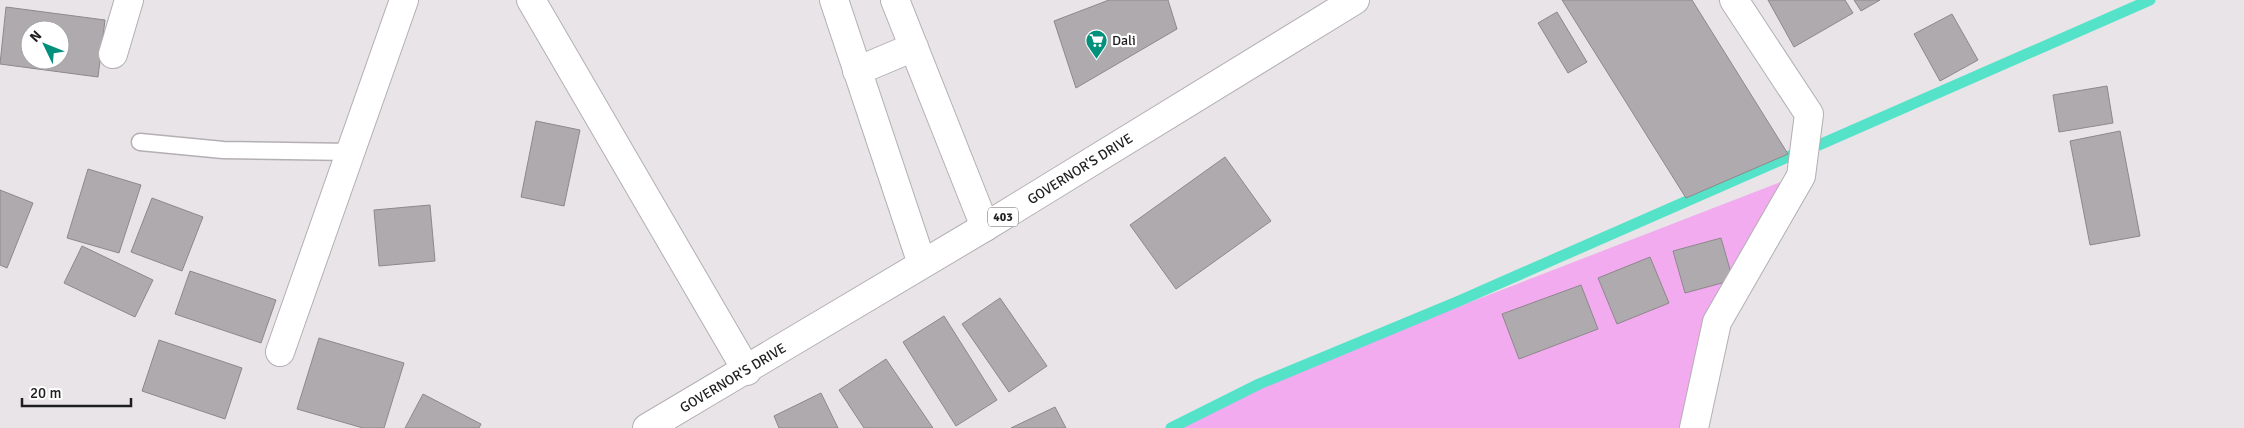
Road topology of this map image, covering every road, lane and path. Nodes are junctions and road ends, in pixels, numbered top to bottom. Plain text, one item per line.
1 (129, 0) edge
2 (404, 0) edge
3 (531, 0) edge
4 (834, 0) edge
5 (895, 0) edge
6 (1355, 0) edge
7 (1734, 0) edge
8 (914, 47) junction
9 (113, 54) dead end
10 (858, 71) junction
11 (140, 142) dead end
12 (351, 152) junction
13 (985, 227) junction
14 (922, 264) junction
15 (280, 352) dead end
16 (747, 370) junction
17 (647, 428) edge
18 (1694, 428) edge

1 - 9 street
2 - 12 street
3 - 16 street
4 - 10 street
5 - 8 street
6 - 13 street, GOVERNOR'S DRIVE / 403
7 - 18 street
8 - 10 street
8 - 13 street
10 - 14 street
11 - 12 lane
12 - 15 street
13 - 14 street, GOVERNOR'S DRIVE / 403
14 - 16 street, GOVERNOR'S DRIVE / 403
16 - 17 street, GOVERNOR'S DRIVE / 403

